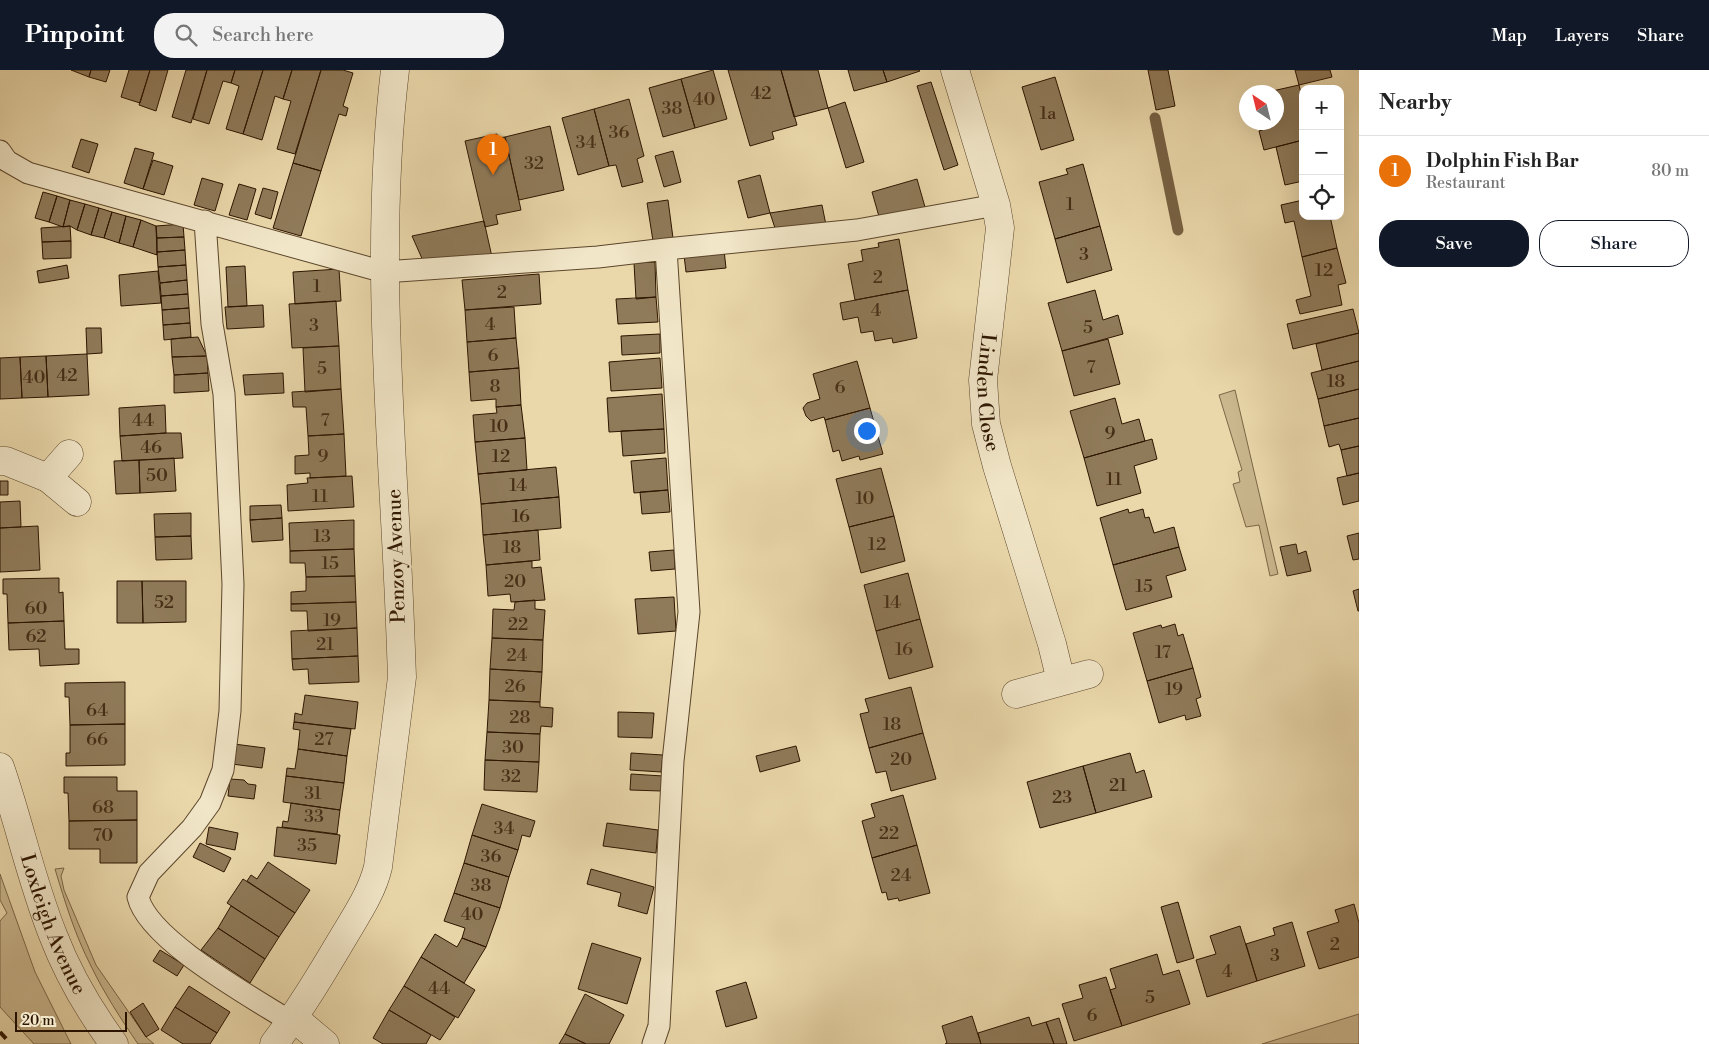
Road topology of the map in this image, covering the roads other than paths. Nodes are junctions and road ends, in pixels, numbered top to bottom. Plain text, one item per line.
1 (394, 70) edge
2 (955, 70) edge
3 (0, 151) edge
4 (996, 205) junction
5 (205, 221) junction
6 (666, 249) junction
7 (384, 272) junction
8 (69, 454) dead end
9 (0, 461) edge
10 (48, 478) junction
11 (77, 502) dead end
12 (1089, 674) dead end
13 (1061, 681) junction
14 (1016, 694) dead end
15 (0, 767) edge
16 (292, 1020) junction
17 (114, 1044) edge
18 (274, 1044) edge
19 (325, 1044) edge
20 (653, 1044) edge

1 - 7 street, Penzoy Avenue
2 - 4 street, Linden Close
3 - 5 lane
4 - 6 lane
4 - 13 street, Linden Close
5 - 7 lane
5 - 16 lane
6 - 7 lane
6 - 20 lane
7 - 16 street, Penzoy Avenue
8 - 10 street
9 - 10 street
10 - 11 street
12 - 13 street
13 - 14 street
15 - 17 street, Loxleigh Avenue
16 - 18 street, Penzoy Avenue
16 - 19 street

